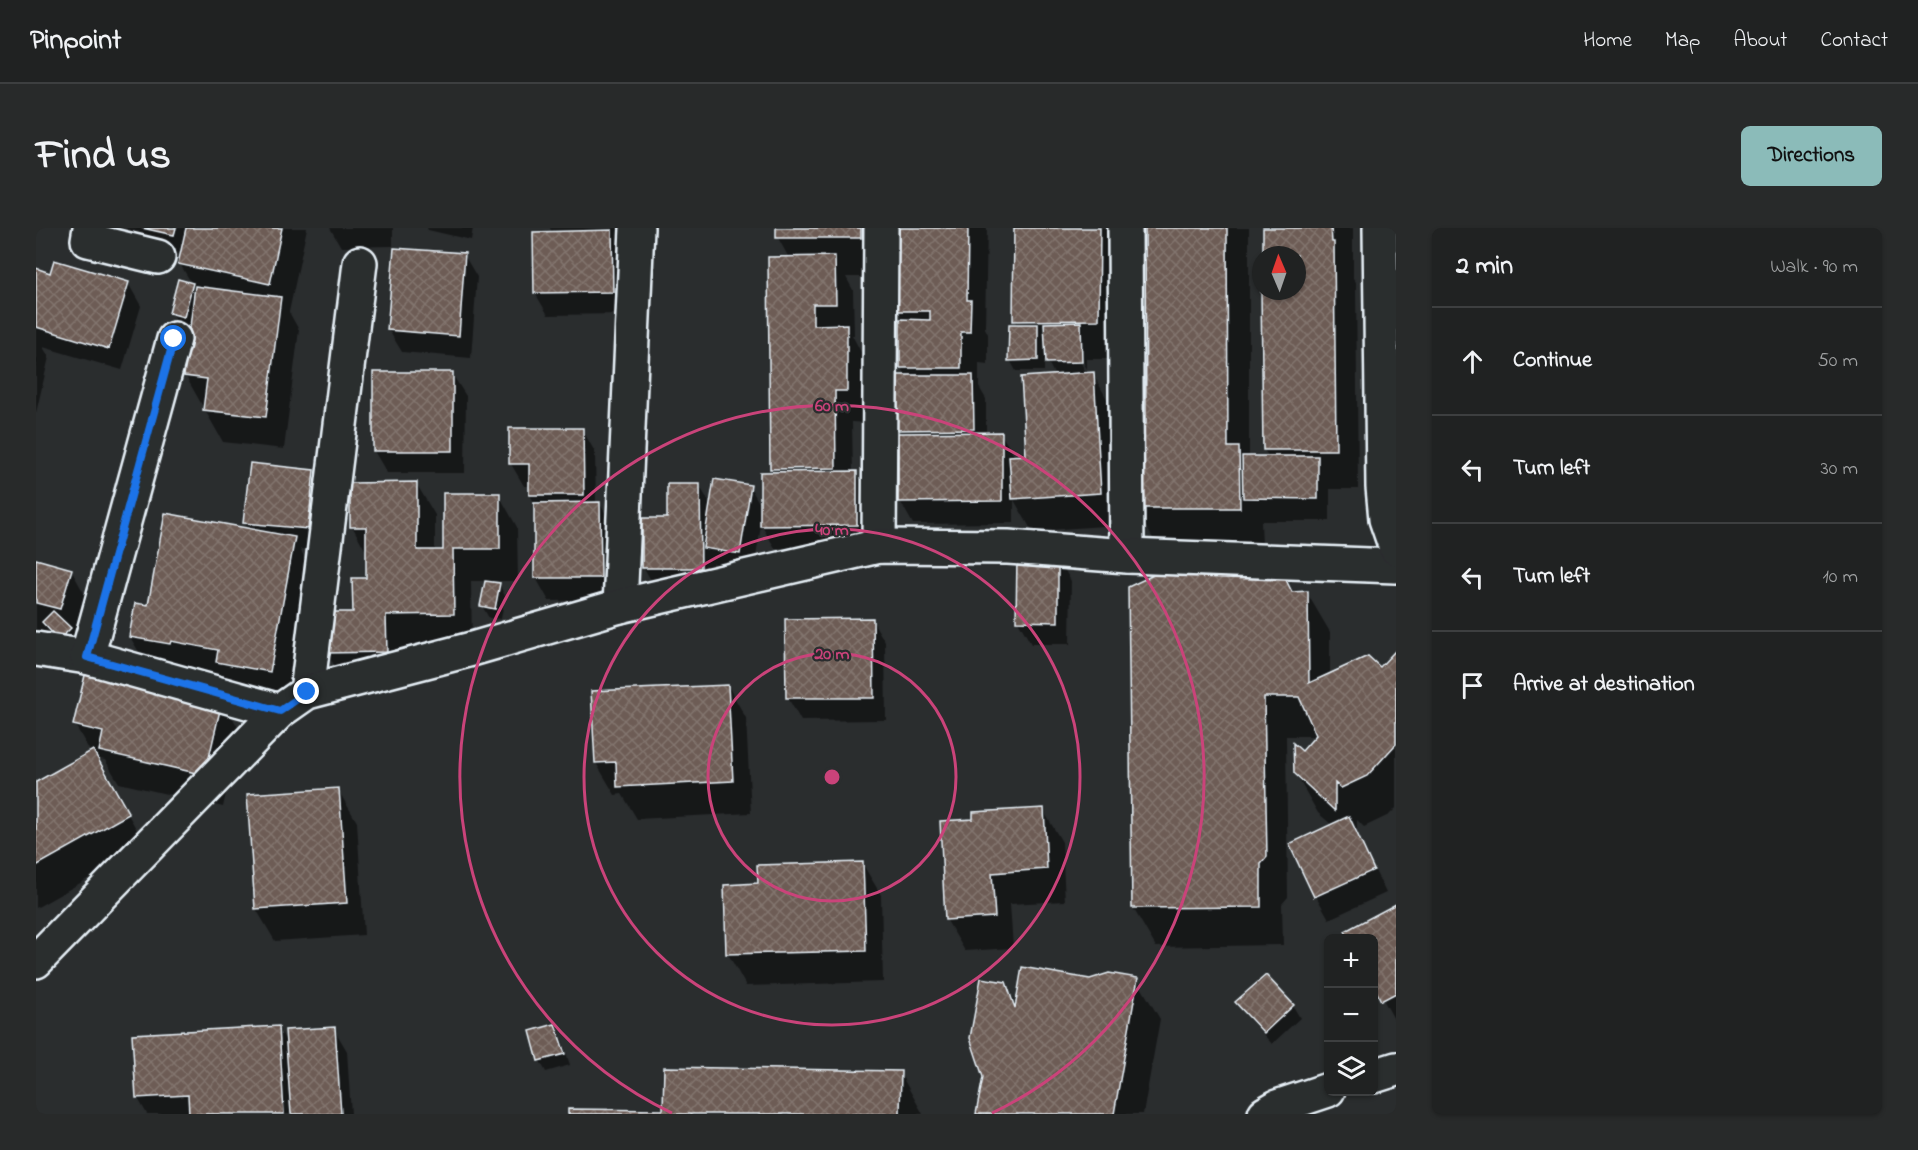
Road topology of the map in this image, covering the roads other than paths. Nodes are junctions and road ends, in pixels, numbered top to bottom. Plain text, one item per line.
1 (90, 228) edge
2 (637, 228) edge
3 (881, 228) edge
4 (1125, 228) edge
5 (1380, 228) edge
6 (158, 256) dead end
7 (360, 263) dead end
8 (174, 339) dead end
9 (879, 546) junction
10 (1396, 548) edge
11 (1127, 556) junction
12 (1396, 566) edge
13 (620, 606) junction
14 (36, 649) edge
15 (87, 657) junction
16 (307, 692) junction
17 (280, 711) junction
18 (36, 961) edge
19 (1396, 1069) edge
20 (1378, 1075) edge
21 (1324, 1092) edge
22 (1265, 1114) edge

1 - 6 street
2 - 13 street
3 - 9 street
4 - 11 street
5 - 10 street
7 - 16 street
8 - 15 street
9 - 11 street
9 - 13 street
11 - 12 street
13 - 16 street
14 - 15 street
15 - 17 street
16 - 17 street
17 - 18 street
19 - 20 street
21 - 22 street

